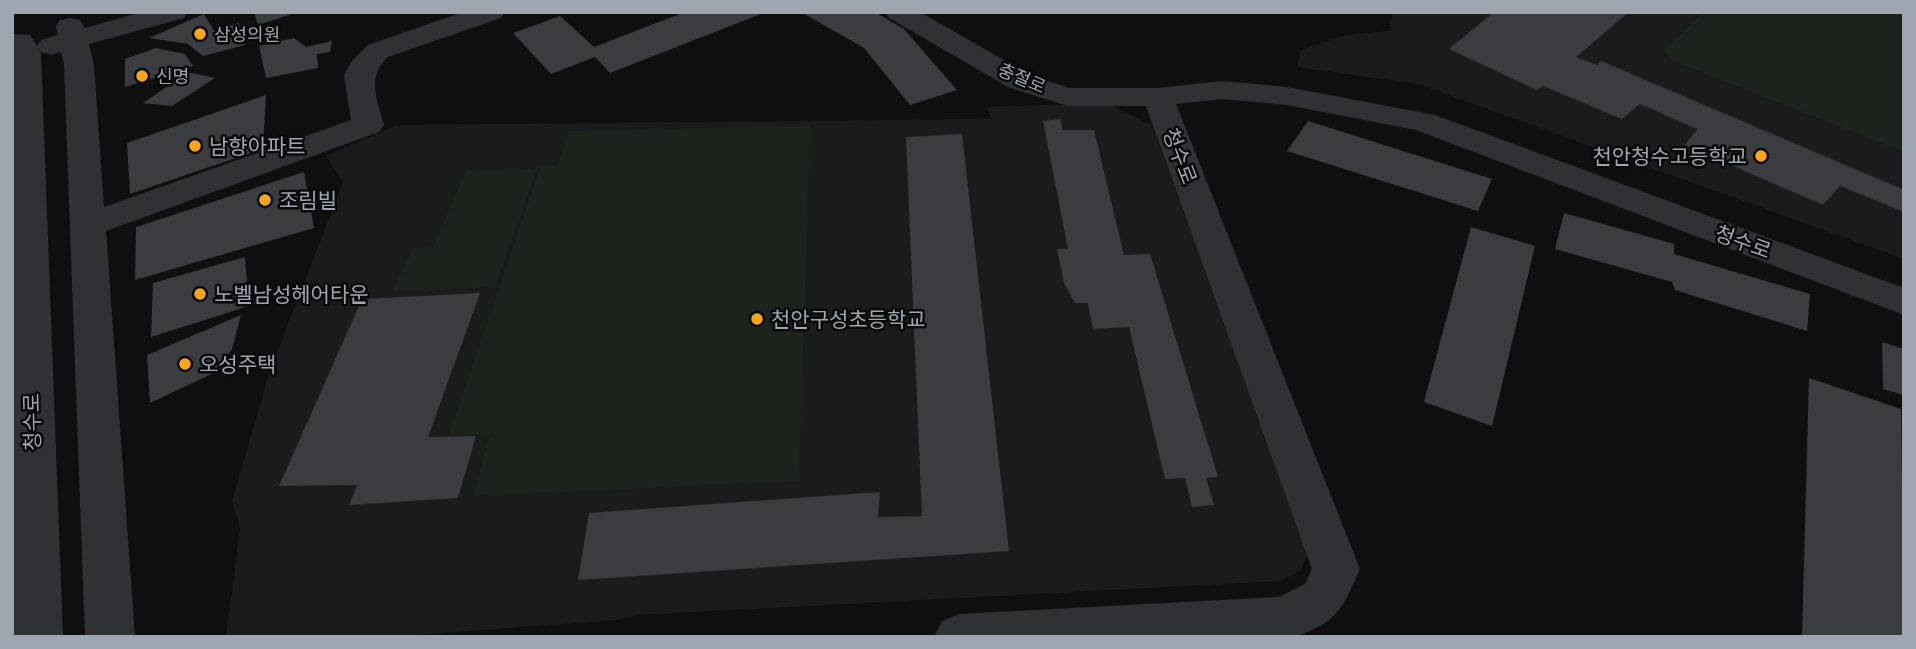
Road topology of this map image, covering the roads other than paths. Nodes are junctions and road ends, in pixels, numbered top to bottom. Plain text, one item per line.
1 (117, 12) edge
2 (174, 12) edge
3 (491, 12) edge
4 (899, 12) edge
5 (77, 26) edge
6 (16, 45) edge
7 (1158, 97) junction
8 (88, 225) junction
9 (20, 264) edge
10 (1904, 302) edge
11 (38, 637) edge
12 (110, 637) edge
13 (959, 637) edge

1 - 5 street
2 - 5 street
3 - 8 street
4 - 7 street, 충절로
5 - 6 street
5 - 8 street
6 - 9 street, 청수로
7 - 10 street, 청수로
7 - 13 street, 청수로
8 - 12 street
9 - 11 street, 청수로

